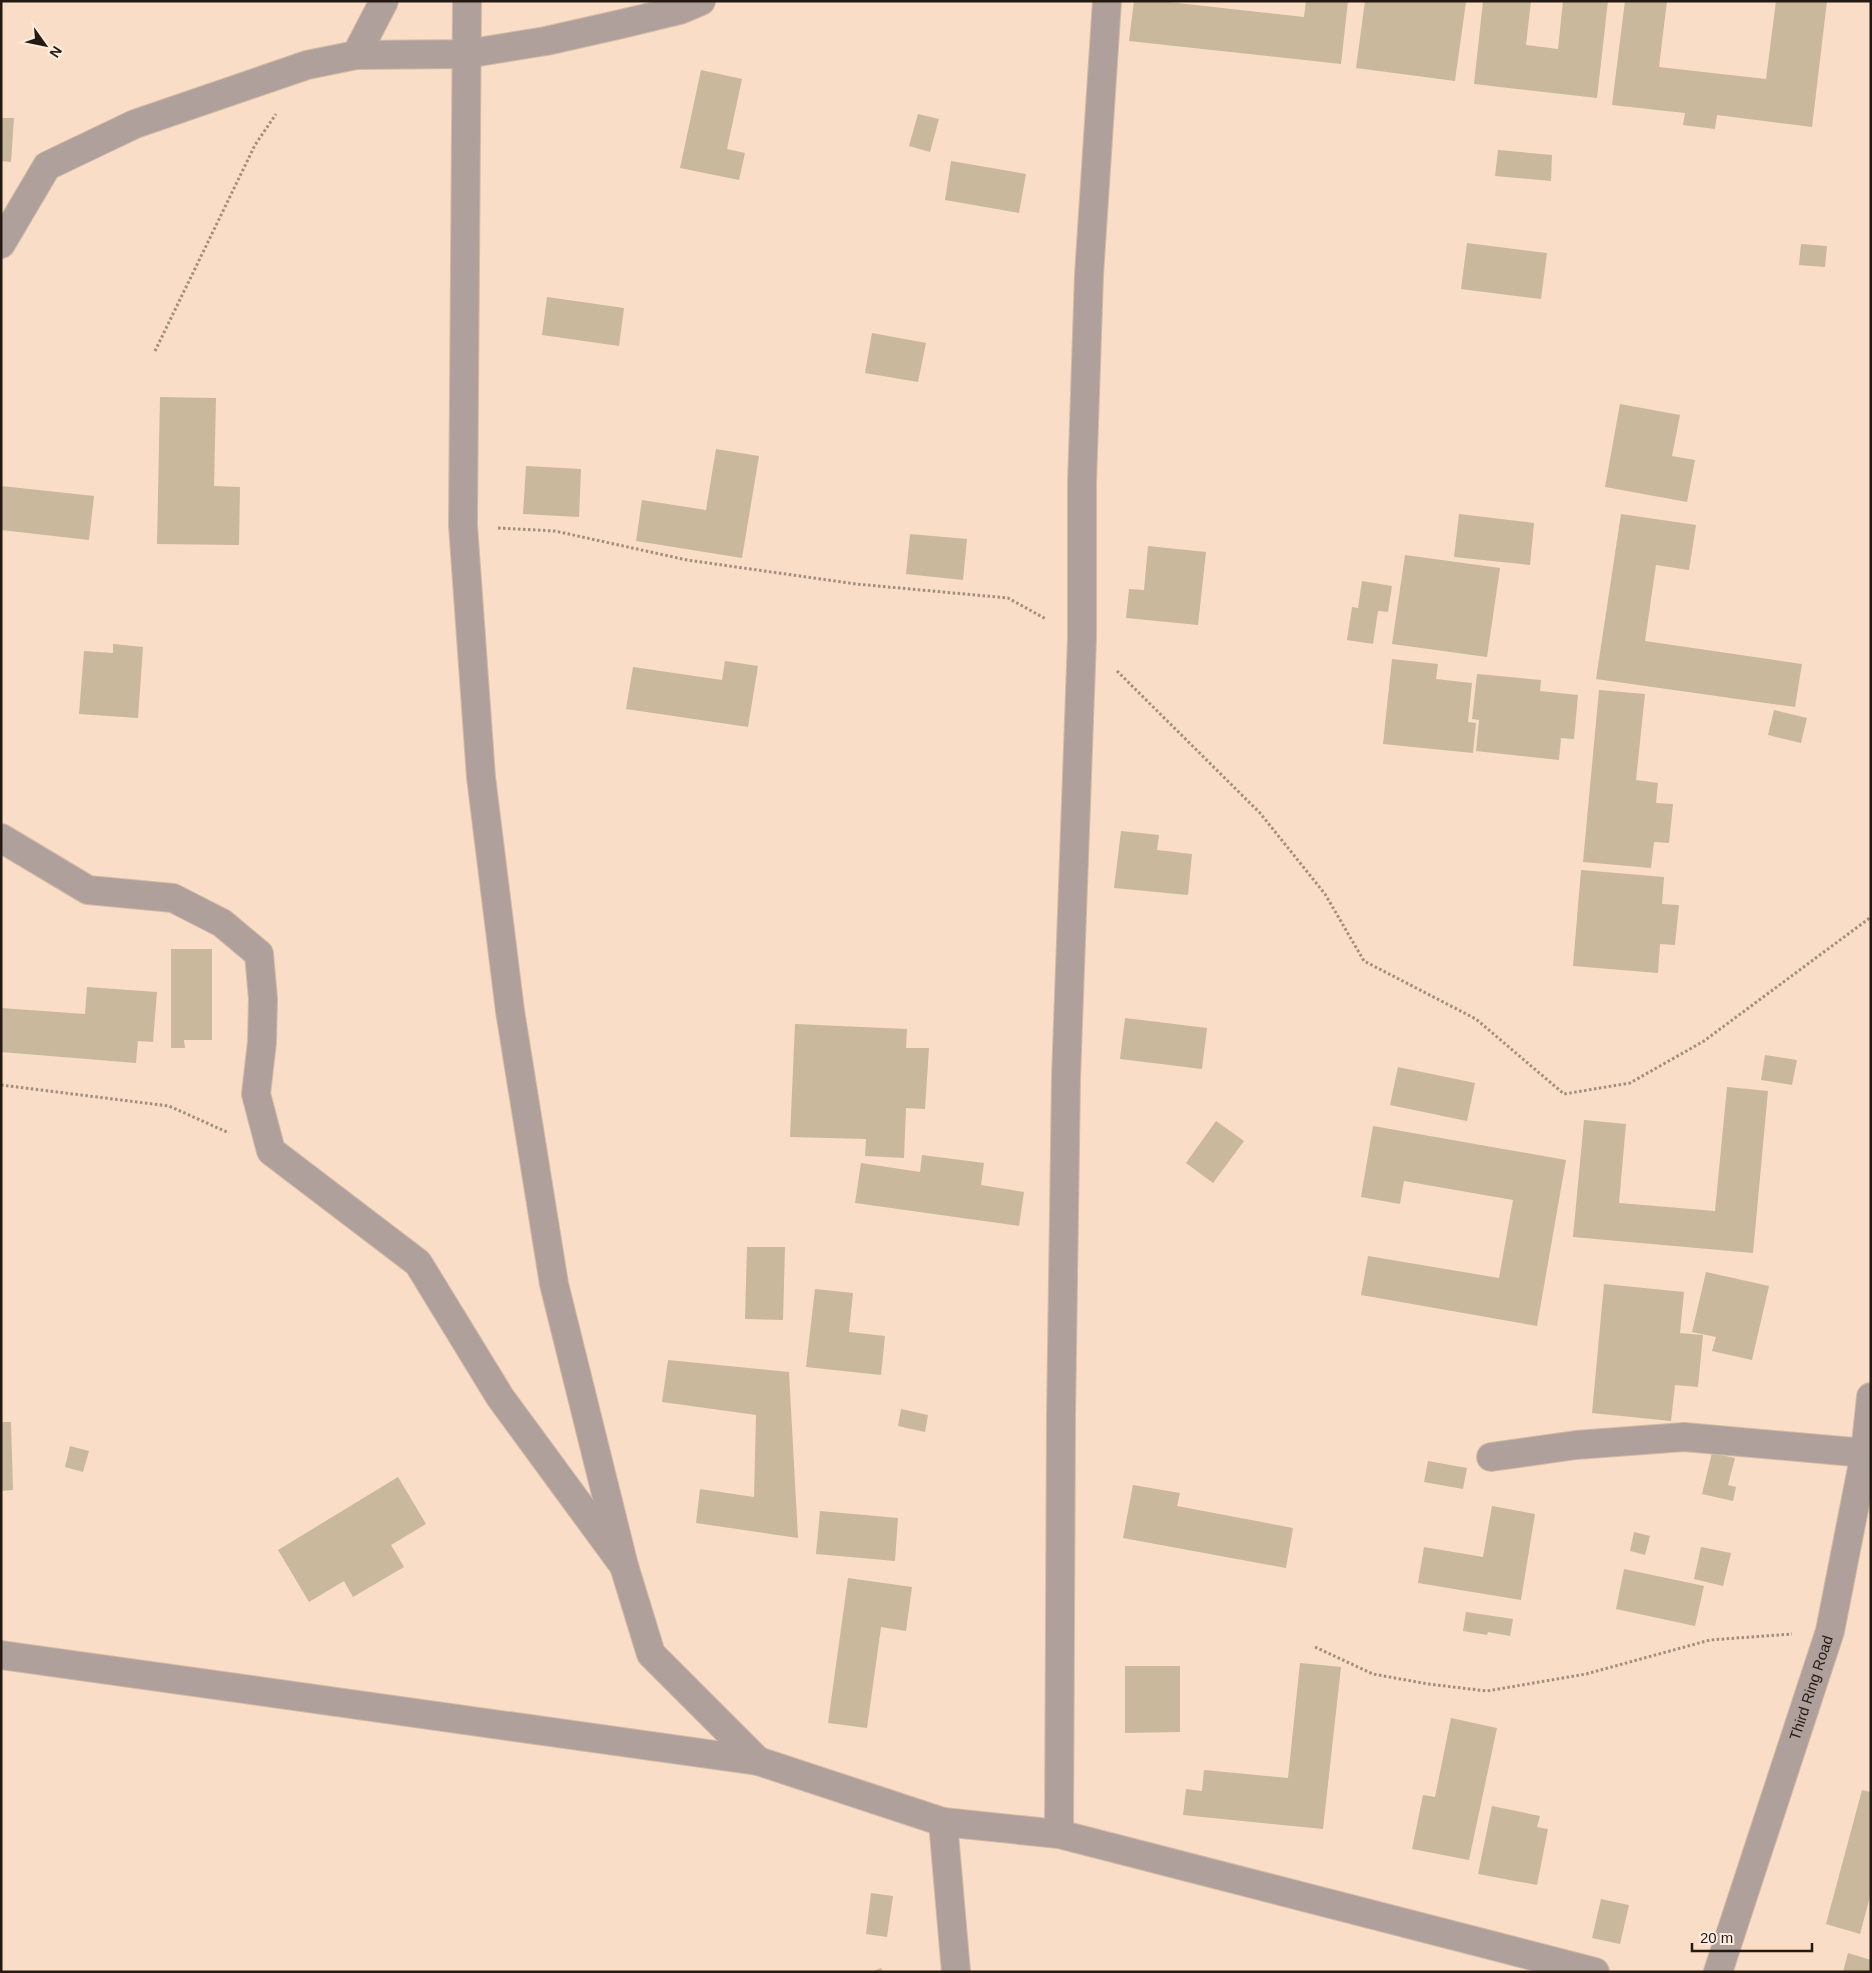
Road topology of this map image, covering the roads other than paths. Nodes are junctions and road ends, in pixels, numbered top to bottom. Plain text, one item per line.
1 (384, 1) edge
2 (467, 1) edge
3 (701, 1) edge
4 (1107, 1) edge
5 (466, 54) junction
6 (356, 55) junction
7 (1, 244) edge
8 (1, 838) edge
9 (1871, 1397) edge
10 (1868, 1455) edge
11 (1491, 1457) dead end
12 (624, 1566) junction
13 (1, 1655) edge
14 (758, 1761) junction
15 (943, 1822) junction
16 (1060, 1834) junction
17 (956, 1972) edge
18 (1595, 1972) edge
19 (1718, 1972) edge

1 - 6 street
2 - 5 street
3 - 5 street
4 - 16 street
5 - 6 street
5 - 12 street
6 - 7 street
8 - 12 street
9 - 10 street, Third Ring Road
10 - 11 street
10 - 19 street, Third Ring Road
12 - 14 street
13 - 14 street
14 - 15 street
15 - 16 street
15 - 17 street
16 - 18 street

